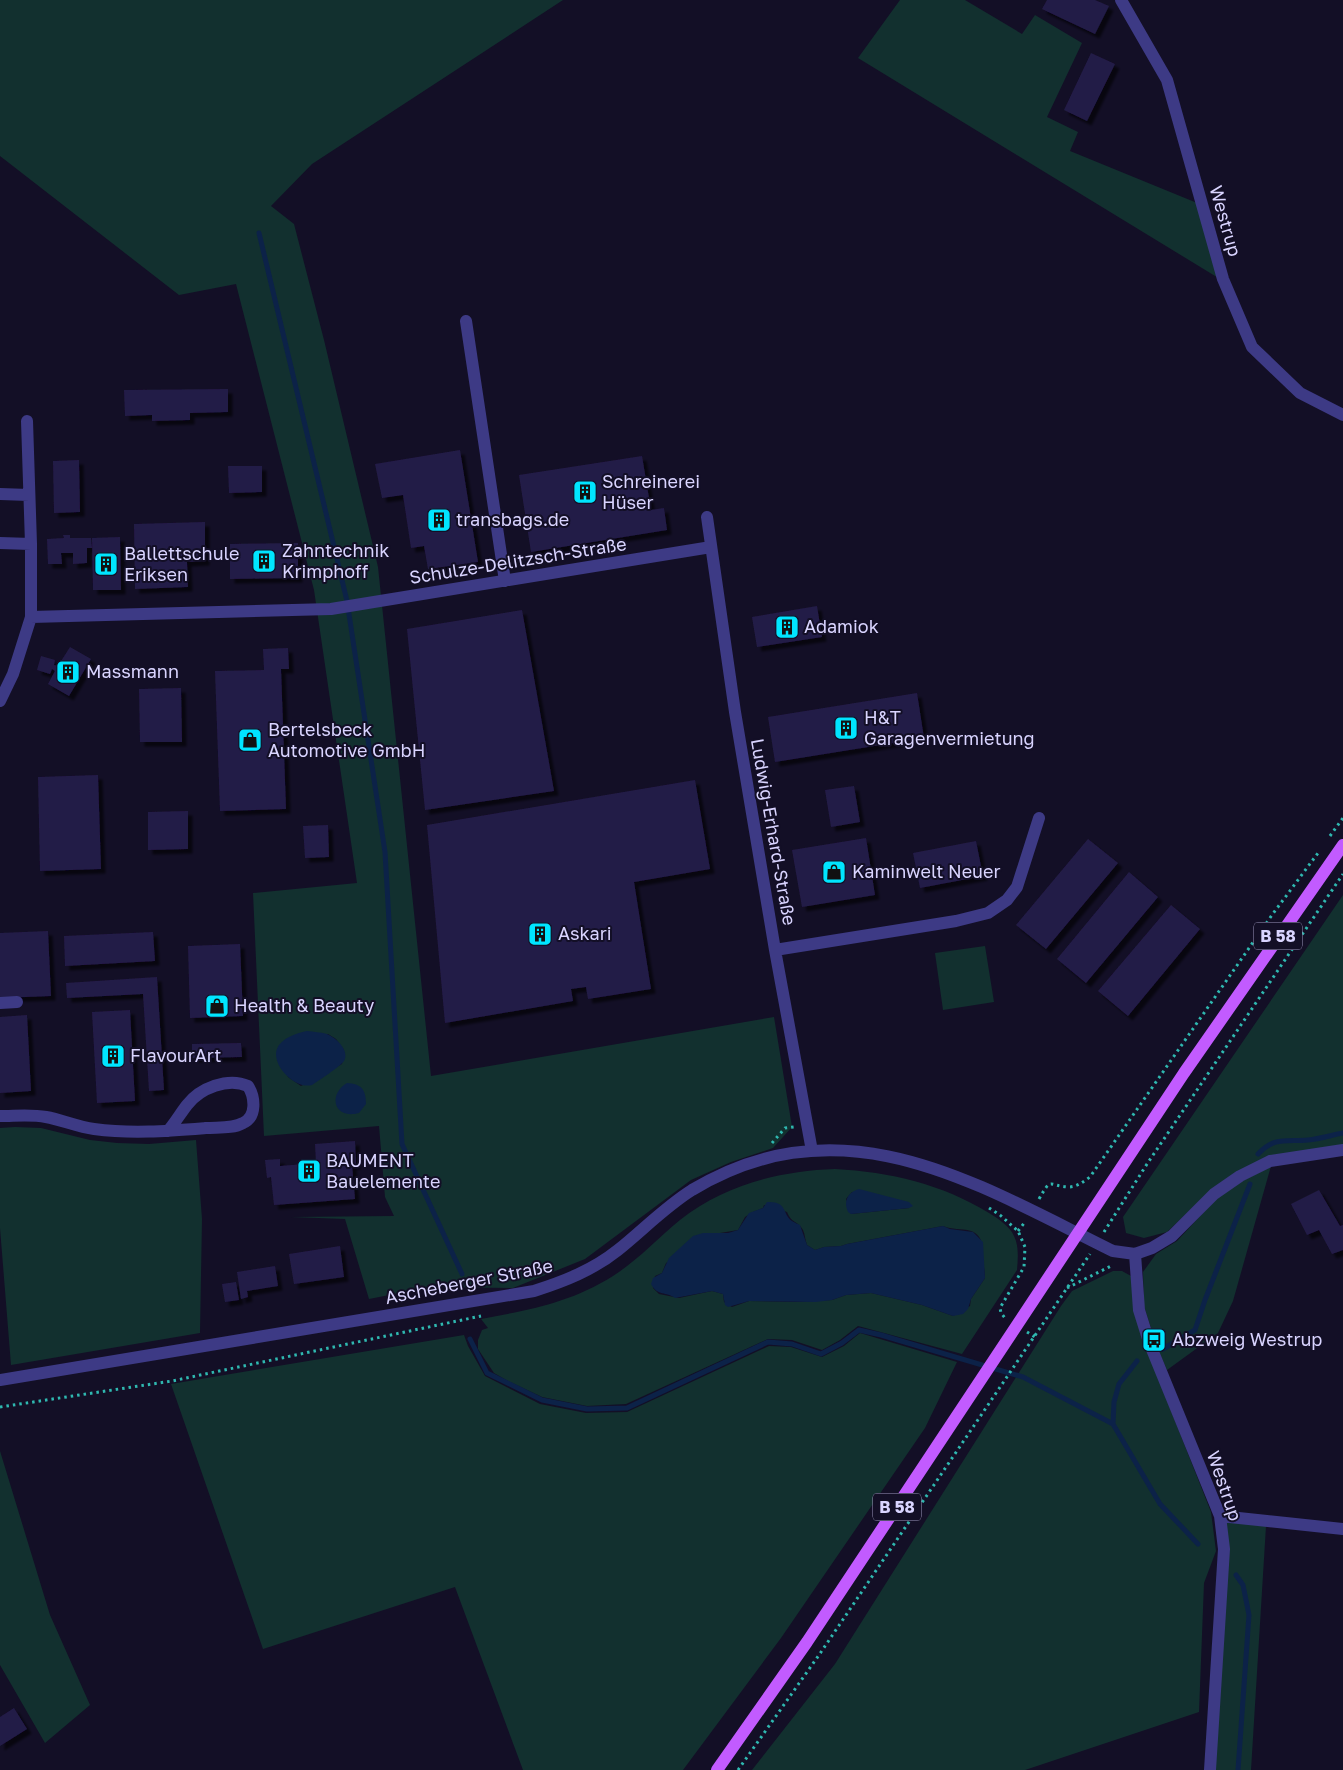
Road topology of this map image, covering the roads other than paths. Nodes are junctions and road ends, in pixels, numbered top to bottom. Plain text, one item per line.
1 (1121, 0) edge
2 (466, 321) dead end
3 (1343, 415) edge
4 (27, 421) dead end
5 (0, 494) edge
6 (30, 495) junction
7 (707, 517) dead end
8 (0, 543) edge
9 (31, 544) junction
10 (711, 547) junction
11 (505, 581) junction
12 (31, 617) junction
13 (0, 701) edge
14 (1039, 818) dead end
15 (1343, 845) edge
16 (775, 950) junction
17 (17, 1002) dead end
18 (0, 1003) edge
19 (0, 1116) edge
20 (168, 1131) junction
21 (1343, 1150) edge
22 (812, 1151) junction
23 (1077, 1234) junction
24 (1135, 1254) junction
25 (0, 1380) edge
26 (1220, 1516) junction
27 (1343, 1528) edge
28 (717, 1770) edge
29 (1210, 1770) edge

1 - 3 street, Westrup
2 - 11 street
4 - 6 street
5 - 6 street
6 - 9 street
7 - 10 street, Ludwig-Erhard-Straße
8 - 9 street
9 - 12 street
10 - 11 street, Schulze-Delitzsch-Straße
10 - 16 street, Ludwig-Erhard-Straße
11 - 12 street, Schulze-Delitzsch-Straße
12 - 13 street
14 - 16 street
15 - 23 main road, B 58
16 - 22 street, Ludwig-Erhard-Straße
17 - 18 street
19 - 20 street
20 - 20 street
21 - 24 street
22 - 23 street, Ascheberger Straße
22 - 25 street, Ascheberger Straße
23 - 24 street
23 - 28 main road, B 58
24 - 26 street, Westrup
26 - 27 street
26 - 29 street, Westrup

